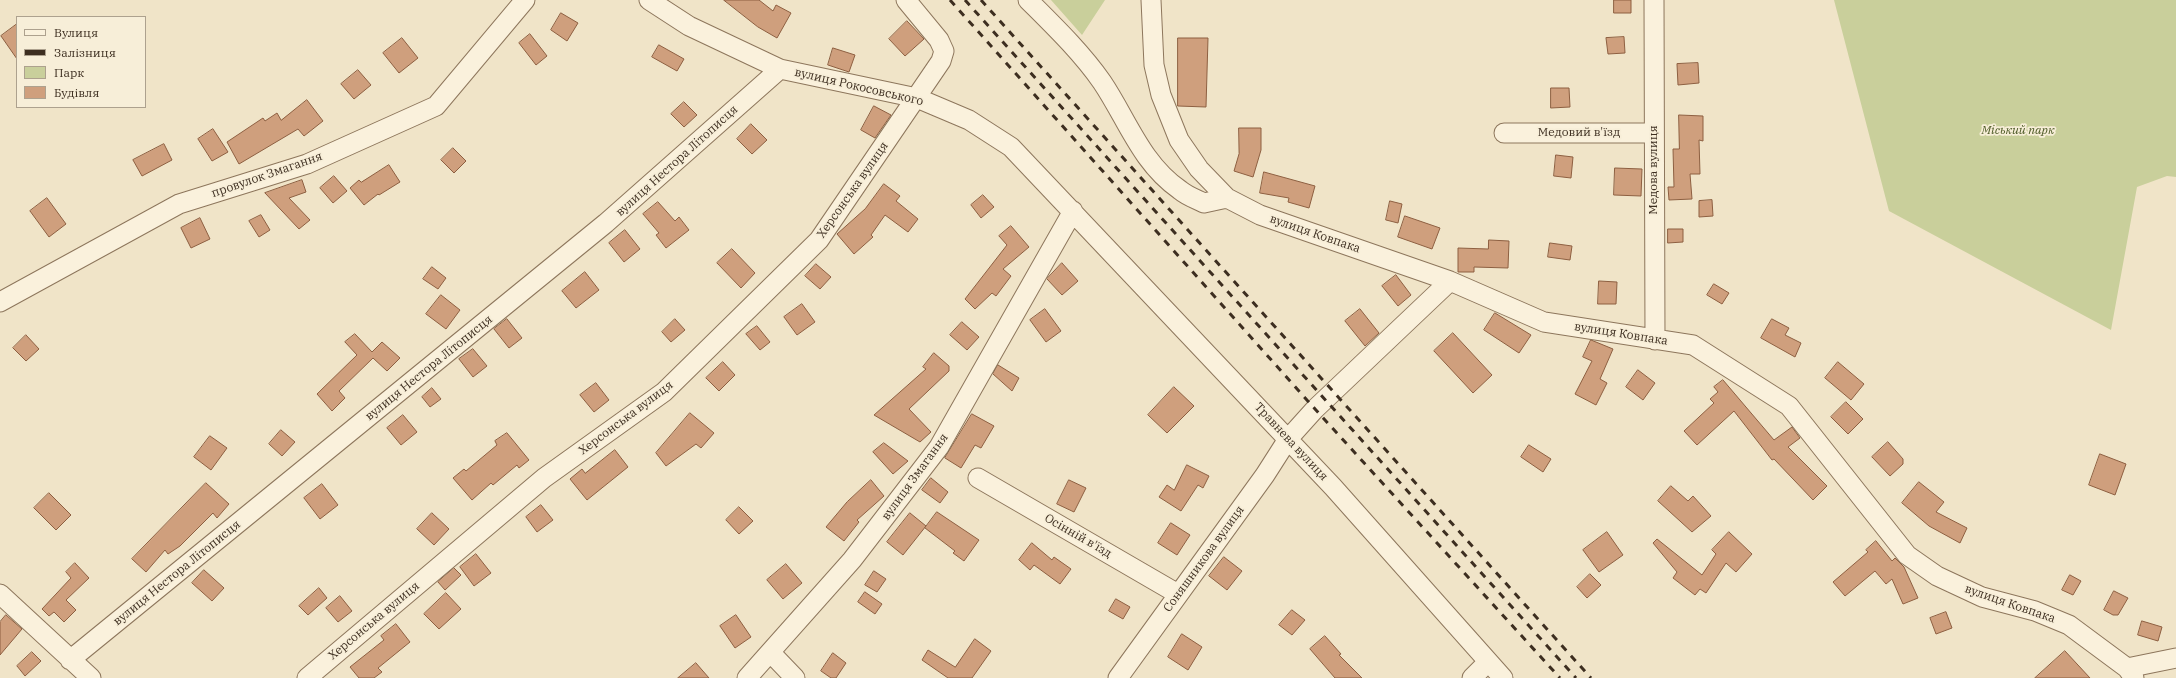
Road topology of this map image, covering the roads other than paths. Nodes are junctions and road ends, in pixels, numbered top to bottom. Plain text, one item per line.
1 (525, 0) edge
2 (649, 0) edge
3 (906, 0) edge
4 (1028, 0) edge
5 (1151, 0) edge
6 (1654, 0) edge
7 (780, 69) junction
8 (917, 98) junction
9 (1504, 133) dead end
10 (1654, 133) junction
11 (1227, 198) junction
12 (1073, 211) junction
13 (1450, 281) junction
14 (0, 302) edge
15 (1655, 340) junction
16 (1288, 439) junction
17 (978, 478) dead end
18 (0, 594) edge
19 (1178, 594) junction
20 (770, 652) junction
21 (2176, 658) edge
22 (70, 660) junction
23 (1488, 662) junction
24 (2126, 675) edge
25 (91, 678) edge
26 (307, 678) edge
27 (747, 678) edge
28 (796, 678) edge
29 (1118, 678) edge
30 (1472, 678) edge
31 (1503, 678) edge

1 - 14 street, провулок Змагання
2 - 7 street, вулиця Рокосовського
3 - 8 street, Херсонська вулиця
4 - 11 street
5 - 11 street, вулиця Ковпака
6 - 10 street, Медова вулиця
7 - 8 street, вулиця Рокосовського
7 - 22 street, вулиця Нестора Літописця
8 - 12 street, вулиця Рокосовського
8 - 26 street, Херсонська вулиця
9 - 10 street, Медовий в'їзд
10 - 15 street, Медова вулиця
11 - 13 street, вулиця Ковпака
12 - 16 street, Травнева вулиця
12 - 20 street, вулиця Змагання
13 - 15 street, вулиця Ковпака
13 - 16 street, Соняшникова вулиця
15 - 24 street, вулиця Ковпака
16 - 19 street, Соняшникова вулиця
16 - 23 street, Травнева вулиця
17 - 19 street, Осінній в'їзд
18 - 22 street
19 - 29 street, Соняшникова вулиця
20 - 27 street, вулиця Змагання
20 - 28 street
21 - 24 street
22 - 25 street
23 - 30 street
23 - 31 street, Травнева вулиця

